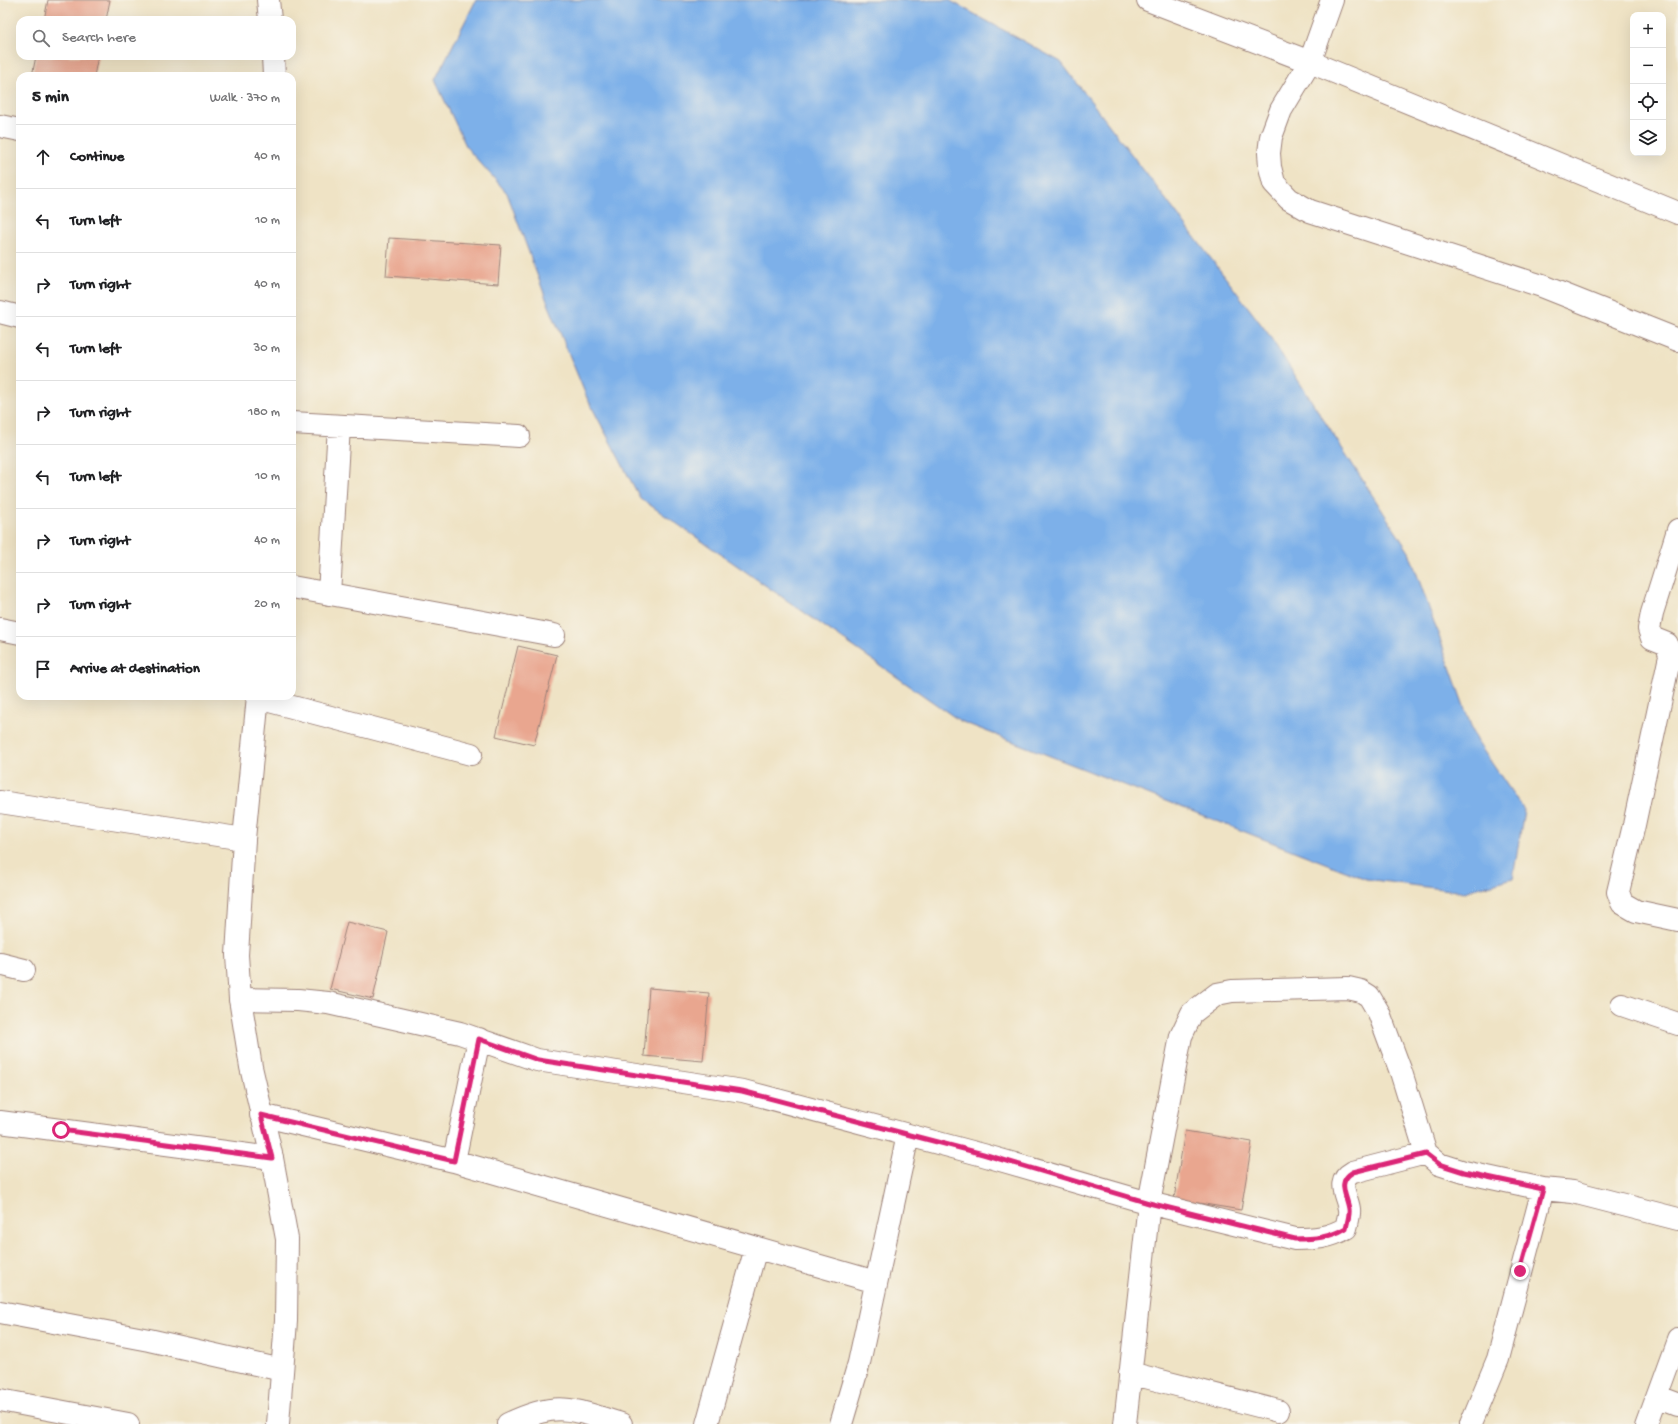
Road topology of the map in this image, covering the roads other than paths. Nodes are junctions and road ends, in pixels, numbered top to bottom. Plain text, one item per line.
1 (268, 0) edge
2 (1148, 0) edge
3 (1332, 0) edge
4 (270, 16) edge
5 (273, 60) edge
6 (1310, 62) junction
7 (274, 72) edge
8 (0, 126) edge
9 (16, 129) edge
10 (1678, 214) edge
11 (0, 312) edge
12 (16, 316) edge
13 (1678, 340) edge
14 (296, 423) edge
15 (339, 426) junction
16 (519, 436) dead end
17 (1678, 530) edge
18 (296, 588) edge
19 (329, 594) junction
20 (0, 629) edge
21 (16, 632) edge
22 (554, 635) dead end
23 (258, 700) edge
24 (269, 700) edge
25 (470, 754) dead end
26 (0, 802) edge
27 (244, 839) junction
28 (1678, 920) edge
29 (0, 964) edge
30 (24, 970) dead end
31 (240, 999) junction
32 (1622, 1005) dead end
33 (1678, 1024) edge
34 (479, 1039) junction
35 (261, 1115) junction
36 (0, 1122) edge
37 (908, 1135) junction
38 (1426, 1154) junction
39 (272, 1158) junction
40 (454, 1161) junction
41 (1543, 1189) junction
42 (1149, 1203) junction
43 (1678, 1219) edge
44 (756, 1248) junction
45 (876, 1282) junction
46 (0, 1312) edge
47 (1678, 1339) edge
48 (282, 1370) junction
49 (1130, 1373) junction
50 (1657, 1397) junction
51 (0, 1400) edge
52 (1678, 1405) edge
53 (1278, 1411) dead end
54 (128, 1424) edge
55 (278, 1424) edge
56 (508, 1424) edge
57 (621, 1424) edge
58 (707, 1424) edge
59 (841, 1424) edge
60 (1125, 1424) edge
61 (1470, 1424) edge
62 (1647, 1424) edge

1 - 4 street
2 - 6 street
3 - 6 street
5 - 7 street
6 - 10 street
6 - 13 street
8 - 9 street
11 - 12 street
14 - 15 street
15 - 16 street
15 - 19 street
17 - 28 street
18 - 19 street
19 - 22 street
20 - 21 street
23 - 27 street
24 - 25 street
26 - 27 street
27 - 31 street
29 - 30 street
31 - 34 street
31 - 35 street
32 - 33 street
34 - 37 street
34 - 40 street
35 - 39 street
35 - 40 street
36 - 39 street
37 - 42 street
37 - 45 street
38 - 41 street
38 - 42 street
38 - 42 street
39 - 48 street
40 - 44 street
41 - 43 street
41 - 61 street
42 - 49 street
44 - 45 street
44 - 58 street
45 - 59 street
46 - 48 street
47 - 50 street
48 - 55 street
49 - 53 street
49 - 60 street
50 - 52 street
50 - 62 street
51 - 54 street
56 - 57 street

